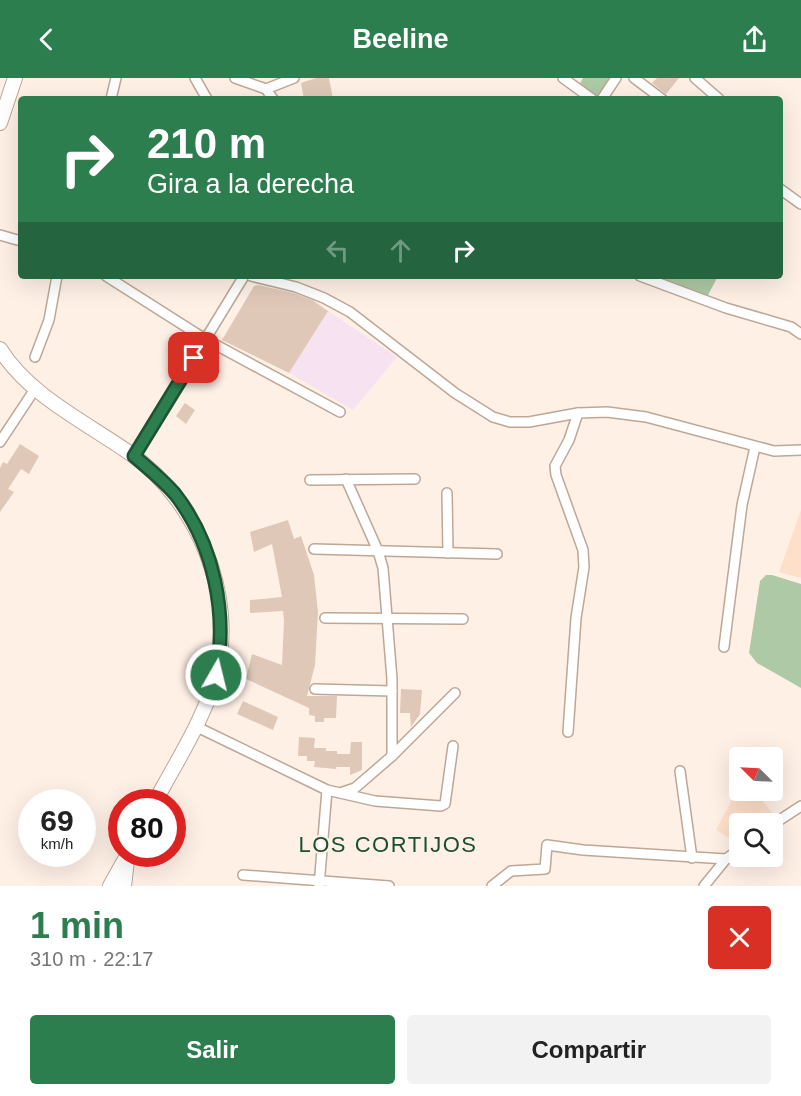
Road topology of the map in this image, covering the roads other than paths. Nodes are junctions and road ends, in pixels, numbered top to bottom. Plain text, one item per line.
1 (8, 78) edge
2 (15, 78) edge
3 (116, 78) edge
4 (195, 78) edge
5 (235, 78) edge
6 (294, 78) edge
7 (563, 78) edge
8 (616, 78) edge
9 (695, 78) edge
10 (641, 80) edge
11 (266, 89) junction
12 (0, 90) edge
13 (112, 96) edge
14 (205, 96) edge
15 (271, 96) edge
16 (588, 96) edge
17 (604, 96) edge
18 (659, 96) edge
19 (716, 96) edge
20 (0, 123) edge
21 (783, 191) edge
22 (801, 204) edge
23 (0, 235) edge
24 (18, 240) edge
25 (56, 279) edge
26 (111, 279) edge
27 (242, 279) edge
28 (263, 279) edge
29 (648, 279) edge
30 (801, 334) edge
31 (206, 339) junction
32 (0, 349) edge
33 (35, 357) dead end
34 (35, 389) junction
35 (340, 412) dead end
36 (579, 413) junction
37 (0, 442) edge
38 (755, 447) junction
39 (801, 450) edge
40 (134, 456) junction
41 (346, 479) junction
42 (416, 479) dead end
43 (310, 480) dead end
44 (447, 492) dead end
45 (314, 549) dead end
46 (378, 551) junction
47 (448, 553) junction
48 (497, 554) dead end
49 (325, 618) dead end
50 (388, 618) junction
51 (463, 619) dead end
52 (724, 647) dead end
53 (315, 689) dead end
54 (392, 691) junction
55 (455, 693) dead end
56 (195, 726) junction
57 (568, 732) dead end
58 (453, 746) dead end
59 (392, 756) junction
60 (680, 771) dead end
61 (363, 781) junction
62 (162, 789) edge
63 (327, 790) junction
64 (340, 793) junction
65 (365, 800) junction
66 (801, 806) edge
67 (783, 818) edge
68 (729, 857) edge
69 (692, 858) junction
70 (726, 859) junction
71 (121, 867) edge
72 (126, 867) edge
73 (243, 875) dead end
74 (319, 883) edge
75 (110, 886) edge
76 (124, 886) edge
77 (389, 886) edge
78 (492, 886) edge
79 (704, 886) edge

1 - 12 highway
2 - 20 highway
3 - 13 street
4 - 14 street
5 - 11 street
6 - 11 street
7 - 16 street
8 - 17 street
9 - 19 street
10 - 18 street
11 - 15 street
21 - 22 street
23 - 24 street
25 - 33 street
26 - 31 street
27 - 31 street
28 - 36 street
29 - 30 street
31 - 35 street
31 - 40 street
32 - 34 highway
34 - 37 street
34 - 40 highway
36 - 38 street
36 - 57 street
38 - 39 street
38 - 52 street
40 - 56 highway
41 - 42 street
41 - 43 street
41 - 46 street
44 - 47 street
45 - 46 street
46 - 47 street
46 - 50 street
47 - 48 street
49 - 50 street
50 - 51 street
50 - 54 street
53 - 54 street
54 - 59 street
55 - 59 street
56 - 62 highway
56 - 63 street
58 - 65 street
59 - 61 street
60 - 69 street
61 - 64 street
61 - 65 street
63 - 64 street
63 - 74 street
64 - 65 street
66 - 67 street
68 - 70 street
69 - 70 street
69 - 78 street
70 - 79 street
71 - 75 highway
72 - 76 highway
73 - 74 street
74 - 77 street

